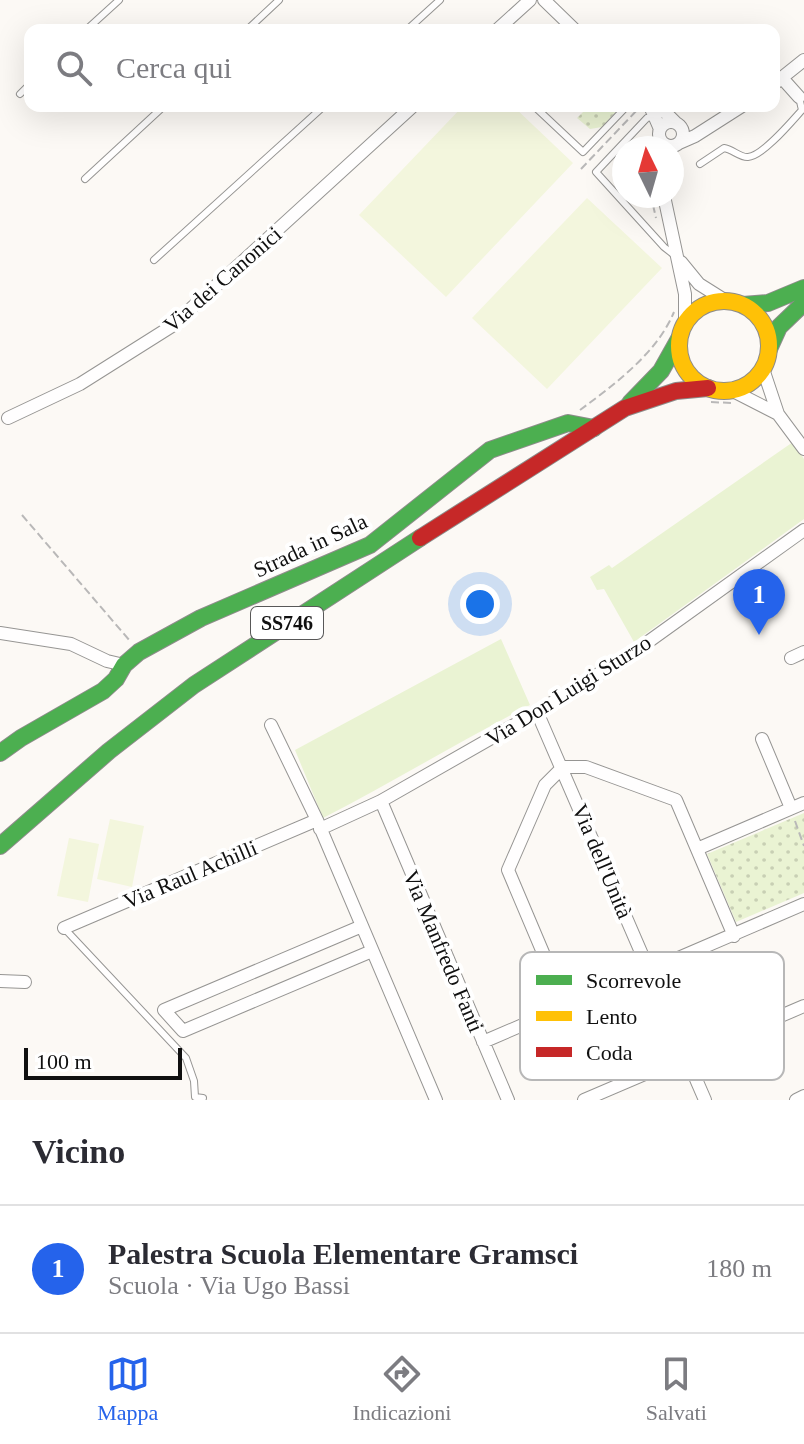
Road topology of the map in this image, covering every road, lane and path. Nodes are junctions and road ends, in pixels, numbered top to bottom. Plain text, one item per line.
1 (119, 0) edge
2 (279, 0) edge
3 (440, 0) edge
4 (530, 0) edge
5 (544, 0) edge
6 (93, 24) edge
7 (253, 24) edge
8 (414, 24) edge
9 (504, 24) edge
10 (569, 24) edge
11 (804, 60) edge
12 (780, 79) edge
13 (780, 83) edge
14 (24, 90) edge
15 (20, 94) dead end
16 (799, 97) joint
17 (158, 112) edge
18 (317, 112) edge
19 (406, 112) edge
20 (540, 112) edge
21 (621, 112) edge
22 (635, 112) edge
23 (652, 112) edge
24 (656, 112) edge
25 (660, 112) edge
26 (732, 112) edge
27 (678, 124) junction
28 (710, 125) junction
29 (660, 136) edge
30 (661, 136) edge
31 (682, 136) edge
32 (684, 142) edge
33 (700, 164) dead end
34 (581, 169) dead end
35 (85, 179) dead end
36 (661, 208) edge
37 (676, 256) junction
38 (154, 260) dead end
39 (804, 288) edge
40 (726, 301) junction
41 (804, 303) edge
42 (743, 305) junction
43 (675, 308) dead end
44 (682, 331) junction
45 (769, 349) junction
46 (763, 369) junction
47 (706, 394) junction
48 (736, 397) junction
49 (625, 408) junction
50 (4, 414) edge
51 (778, 414) junction
52 (568, 423) junction
53 (594, 428) junction
54 (804, 449) edge
55 (22, 515) dead end
56 (804, 530) edge
57 (0, 633) edge
58 (139, 652) junction
59 (804, 652) edge
60 (791, 658) dead end
61 (124, 665) junction
62 (537, 712) junction
63 (271, 725) dead end
64 (762, 739) dead end
65 (0, 753) edge
66 (563, 767) junction
67 (381, 801) junction
68 (804, 803) edge
69 (791, 808) junction
70 (318, 825) junction
71 (0, 846) edge
72 (804, 846) edge
73 (697, 849) junction
74 (804, 904) edge
75 (362, 926) junction
76 (64, 928) joint
77 (734, 936) junction
78 (372, 951) junction
79 (543, 952) edge
80 (642, 952) edge
81 (696, 952) edge
82 (254, 972) junction
83 (0, 981) edge
84 (25, 982) dead end
85 (264, 997) junction
86 (804, 1006) edge
87 (784, 1015) edge
88 (520, 1026) edge
89 (483, 1042) junction
90 (631, 1080) edge
91 (696, 1080) edge
92 (804, 1096) edge
93 (203, 1098) dead end
94 (436, 1100) edge
95 (508, 1100) edge
96 (584, 1100) edge
97 (705, 1100) edge
98 (796, 1100) edge

1 - 6 lane
2 - 7 lane
3 - 8 lane
4 - 9 street
5 - 10 street
11 - 12 street
13 - 16 street
14 - 15 lane
16 - 33 lane
17 - 35 lane
18 - 38 lane
19 - 50 street, Via dei Canonici
20 - 21 lane
22 - 34 path
23 - 37 lane
24 - 29 street
25 - 27 street
26 - 28 street
27 - 28 street
27 - 30 street
27 - 31 street
28 - 32 street
36 - 37 street
37 - 40 street
37 - 44 street
39 - 42 main road
40 - 42 main road
40 - 44 main road, SS746
41 - 45 main road
42 - 45 main road
43 - 52 path
44 - 47 main road
44 - 49 main road, SS746
45 - 46 main road
46 - 48 main road
46 - 51 street
47 - 48 main road, SS746
47 - 48 path
47 - 49 main road, SS746
48 - 51 street
49 - 53 main road, SS746
51 - 54 street
52 - 53 main road, Strada in Sala
52 - 58 main road, Strada in Sala
53 - 71 main road, SS746
55 - 58 path
56 - 62 street, Via Don Luigi Sturzo
57 - 61 street
58 - 61 main road, Strada in Sala
59 - 60 street
61 - 65 main road, Strada in Sala
62 - 66 street, Via dell'Unità
62 - 67 street, Via Don Luigi Sturzo
63 - 70 street
64 - 69 street
66 - 73 street
66 - 79 street
66 - 80 street, Via dell'Unità
67 - 70 street, Via Don Luigi Sturzo
67 - 89 street, Via Manfredo Fanti
68 - 69 street
69 - 72 path
69 - 73 street
70 - 75 street
70 - 76 street, Via Raul Achilli
73 - 77 street
74 - 77 street
75 - 78 street
75 - 82 street
76 - 93 lane
77 - 81 street
78 - 85 street
78 - 94 street
82 - 85 street
82 - 85 street
83 - 84 street
86 - 87 street
88 - 89 street
89 - 95 street, Via Manfredo Fanti
90 - 96 street
91 - 97 street, Via dell'Unità
92 - 98 street

